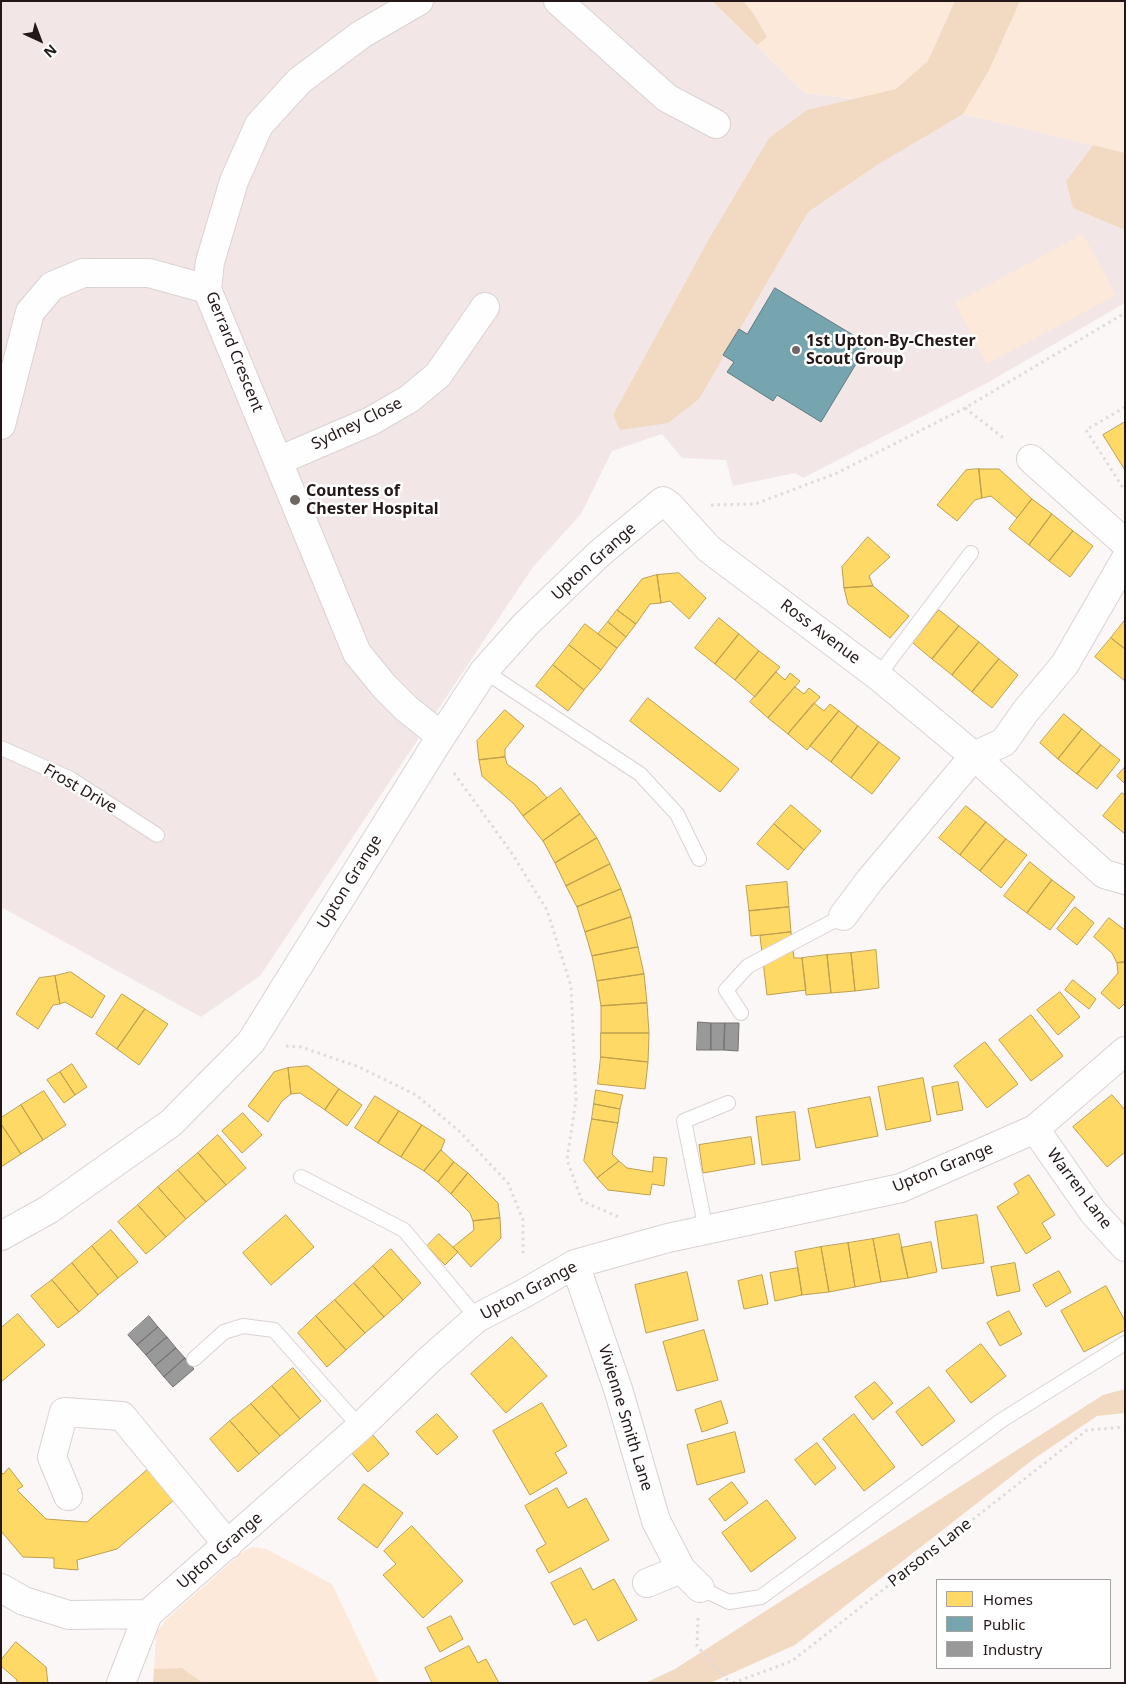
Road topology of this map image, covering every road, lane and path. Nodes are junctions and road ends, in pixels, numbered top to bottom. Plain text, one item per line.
1 (418, 1) edge
2 (558, 1) edge
3 (716, 124) dead end
4 (207, 289) junction
5 (484, 307) dead end
6 (1125, 313) edge
7 (1125, 407) edge
8 (965, 408) junction
9 (1, 425) edge
10 (1031, 460) joint
11 (278, 462) junction
12 (1125, 491) edge
13 (670, 506) junction
14 (1125, 543) edge
15 (971, 554) dead end
16 (1125, 560) edge
17 (484, 671) junction
18 (878, 676) junction
19 (438, 741) junction
20 (1, 748) edge
21 (974, 756) junction
22 (157, 834) dead end
23 (699, 859) dead end
24 (1125, 880) edge
25 (843, 916) joint
26 (741, 1013) dead end
27 (251, 1042) junction
28 (1125, 1051) edge
29 (728, 1103) dead end
30 (1035, 1130) junction
31 (301, 1177) dead end
32 (706, 1230) junction
33 (1, 1236) edge
34 (668, 1238) junction
35 (1125, 1247) edge
36 (575, 1264) junction
37 (523, 1294) junction
38 (477, 1318) junction
39 (1125, 1343) edge
40 (194, 1359) dead end
41 (360, 1427) junction
42 (1125, 1427) edge
43 (68, 1496) dead end
44 (228, 1545) junction
45 (691, 1578) junction
46 (647, 1583) dead end
47 (1, 1588) edge
48 (148, 1614) junction
49 (121, 1683) edge
50 (732, 1683) edge

1 - 4 street, Gerrard Crescent
2 - 3 street
4 - 9 street
4 - 11 street, Gerrard Crescent
5 - 11 street, Sydney Close
6 - 8 path
7 - 12 path
8 - 10 path
8 - 13 path
10 - 14 street
11 - 19 street, Gerrard Crescent
13 - 17 street, Upton Grange
13 - 18 street, Ross Avenue
15 - 18 lane
16 - 21 street
17 - 19 street, Upton Grange
17 - 23 lane
18 - 21 street, Ross Avenue
19 - 27 street, Upton Grange
19 - 34 path
20 - 22 lane, Frost Drive
21 - 24 street, Ross Avenue
21 - 25 street
25 - 26 lane
27 - 33 street, Upton Grange
27 - 37 path
28 - 30 street, Upton Grange
29 - 32 lane
30 - 32 street, Upton Grange
30 - 35 street, Warren Lane
31 - 38 lane
32 - 34 street, Upton Grange
34 - 36 street, Upton Grange
36 - 37 street, Upton Grange
36 - 45 street, Vivienne Smith Lane
37 - 38 street, Upton Grange
38 - 41 street, Upton Grange
39 - 45 lane
40 - 41 lane
41 - 44 street, Upton Grange
42 - 50 path, Parsons Lane
43 - 44 street
44 - 48 street, Upton Grange
45 - 46 street
45 - 50 path
47 - 48 street
48 - 49 street

